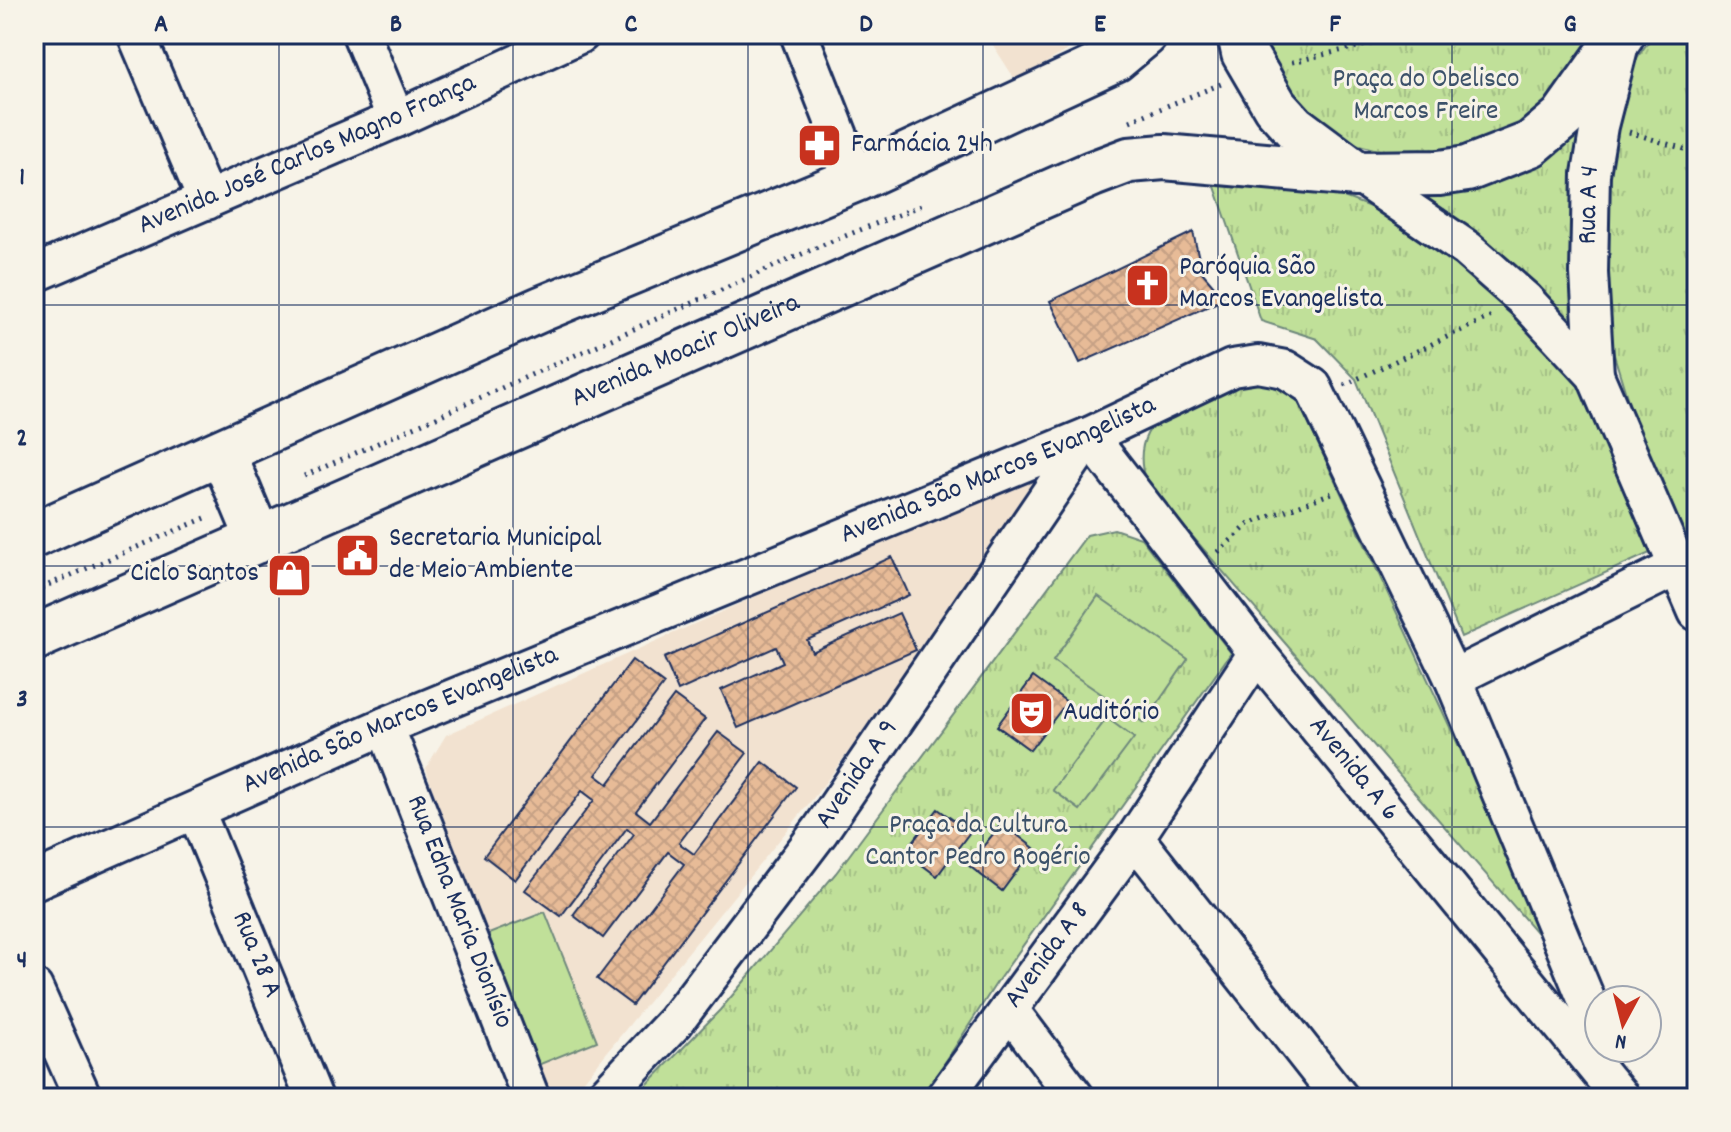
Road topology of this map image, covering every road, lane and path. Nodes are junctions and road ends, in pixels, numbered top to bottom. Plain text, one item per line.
1 (136, 34) edge
2 (361, 34) edge
3 (579, 34) edge
4 (799, 34) edge
5 (1145, 34) edge
6 (1413, 34) edge
7 (1622, 35) edge
8 (1247, 52) edge
9 (396, 119) junction
10 (1601, 123) junction
11 (1697, 153) edge
12 (1357, 174) junction
13 (856, 179) junction
14 (207, 201) junction
15 (34, 274) edge
16 (1525, 300) junction
17 (1595, 375) junction
18 (1318, 398) junction
19 (1089, 436) junction
20 (222, 452) junction
21 (1359, 483) junction
22 (34, 535) edge
23 (259, 540) junction
24 (1687, 561) edge
25 (1195, 573) junction
26 (1697, 612) edge
27 (34, 638) edge
28 (1257, 653) junction
29 (1453, 678) junction
30 (385, 726) junction
31 (196, 811) junction
32 (1135, 838) junction
33 (34, 881) edge
34 (34, 988) edge
35 (1583, 991) edge
36 (1009, 1009) junction
37 (1612, 1064) edge
38 (83, 1098) edge
39 (314, 1098) edge
40 (531, 1098) edge
41 (603, 1098) edge
42 (944, 1098) edge
43 (1076, 1098) edge
44 (1340, 1098) edge
45 (1624, 1098) edge

1 - 14 street
2 - 9 street
3 - 9 street, Avenida José Carlos Magno França
4 - 13 street
5 - 13 main road
6 - 8 path
7 - 10 street, Rua A 4
7 - 12 main road, Avenida Moacir Oliveira
8 - 12 main road
9 - 14 street, Avenida José Carlos Magno França
10 - 11 path
10 - 17 street, Rua A 4
12 - 16 street, Rua A 4
12 - 23 main road, Avenida Moacir Oliveira
13 - 20 main road
14 - 15 street, Avenida José Carlos Magno França
16 - 17 street, Rua A 4
16 - 18 path
17 - 24 street, Rua A 4
18 - 19 street, Avenida São Marcos Evangelista
18 - 21 street, Avenida São Marcos Evangelista
19 - 25 street, Avenida A 6
19 - 30 street, Avenida São Marcos Evangelista
19 - 41 street, Avenida A 9
20 - 22 main road
20 - 23 main road
21 - 25 path
21 - 29 street, Avenida São Marcos Evangelista
23 - 27 main road, Avenida Moacir Oliveira
24 - 26 street, Rua A 4
24 - 29 street
25 - 28 street, Avenida A 6
28 - 32 street, Avenida A 8
28 - 45 street, Avenida A 6
29 - 35 street, Avenida São Marcos Evangelista
30 - 31 street, Avenida São Marcos Evangelista
30 - 40 street, Rua Edna Maria Dionísio
31 - 33 street, Avenida São Marcos Evangelista
31 - 39 street, Rua 28 A
32 - 36 street, Avenida A 8
32 - 44 street
34 - 38 street
36 - 42 street, Avenida A 8
36 - 43 street
37 - 45 street

